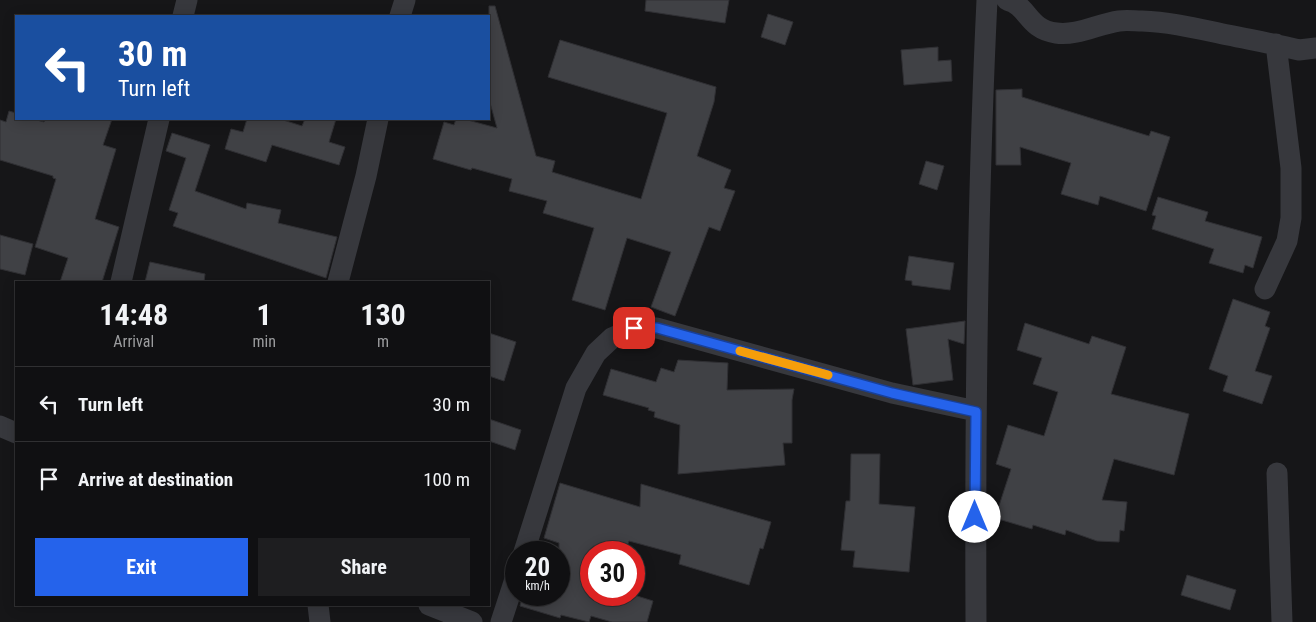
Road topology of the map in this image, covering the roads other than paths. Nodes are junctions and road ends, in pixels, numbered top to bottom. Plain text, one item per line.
1 (187, 0) edge
2 (405, 0) edge
3 (987, 0) edge
4 (1007, 0) edge
5 (183, 15) edge
6 (400, 15) edge
7 (1276, 44) junction
8 (1316, 48) edge
9 (158, 120) edge
10 (378, 120) edge
11 (121, 281) edge
12 (338, 281) edge
13 (1265, 289) dead end
14 (976, 412) junction
15 (0, 426) edge
16 (15, 433) edge
17 (1277, 473) dead end
18 (527, 541) edge
19 (318, 606) edge
20 (432, 606) edge
21 (506, 606) edge
22 (320, 622) edge
23 (472, 622) edge
24 (501, 622) edge
25 (976, 622) edge
26 (1282, 622) edge

1 - 5 street
2 - 6 street
3 - 14 street
4 - 7 street
7 - 8 street
7 - 13 street
9 - 11 street
10 - 12 street
14 - 18 street
14 - 25 street
15 - 16 street
17 - 26 street
19 - 22 street
20 - 23 street
21 - 24 street

